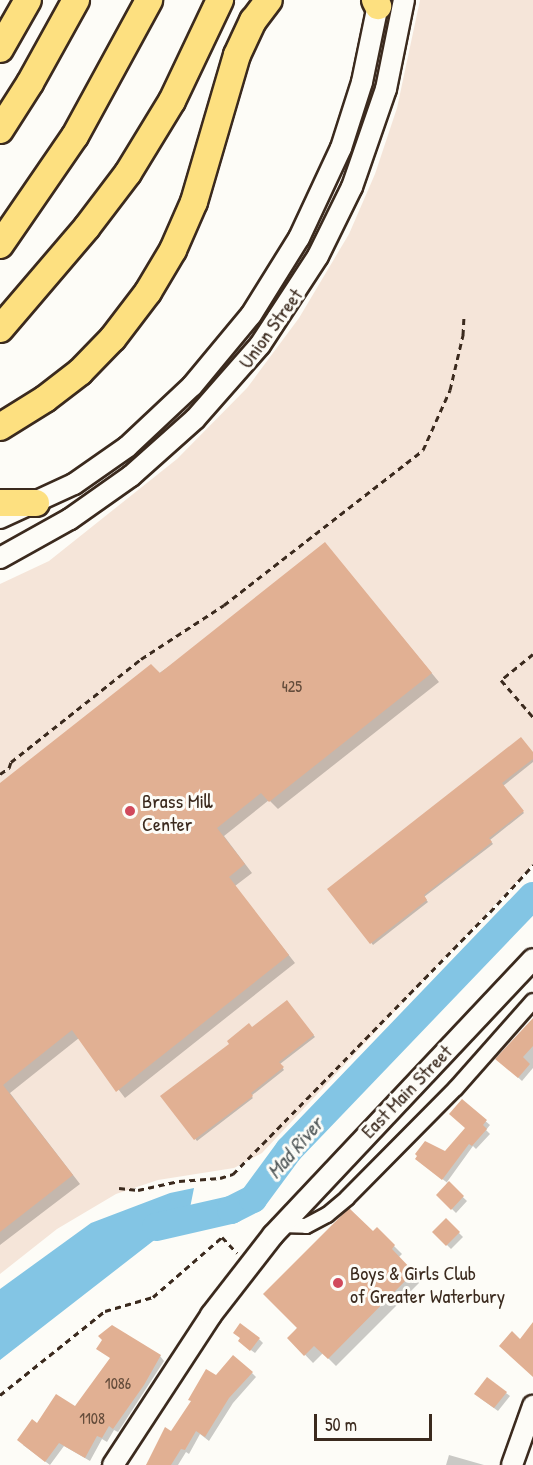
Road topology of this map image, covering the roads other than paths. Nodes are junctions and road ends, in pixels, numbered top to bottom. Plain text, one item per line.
1 (17, 0) edge
2 (28, 0) edge
3 (76, 0) edge
4 (148, 0) edge
5 (220, 0) edge
6 (269, 0) edge
7 (404, 0) edge
8 (377, 2) edge
9 (1, 47) edge
10 (0, 130) edge
11 (0, 245) edge
12 (269, 290) junction
13 (289, 304) junction
14 (0, 329) edge
15 (0, 427) edge
16 (0, 503) edge
17 (36, 503) junction
18 (0, 518) edge
19 (0, 558) edge
20 (533, 959) edge
21 (533, 1001) edge
22 (281, 1225) junction
23 (533, 1406) edge
24 (113, 1465) edge
25 (512, 1465) edge

1 - 9 highway
2 - 9 highway
3 - 10 highway
4 - 11 highway
5 - 14 highway
6 - 15 highway
7 - 13 main road, Union Street
8 - 12 main road, Union Street
12 - 13 main road
12 - 17 main road, Union Street
13 - 19 main road, Union Street
16 - 17 highway
17 - 18 main road, Union Street
20 - 22 main road, East Main Street
21 - 22 street, East Main Street
22 - 24 main road, East Main Street
23 - 25 main road

